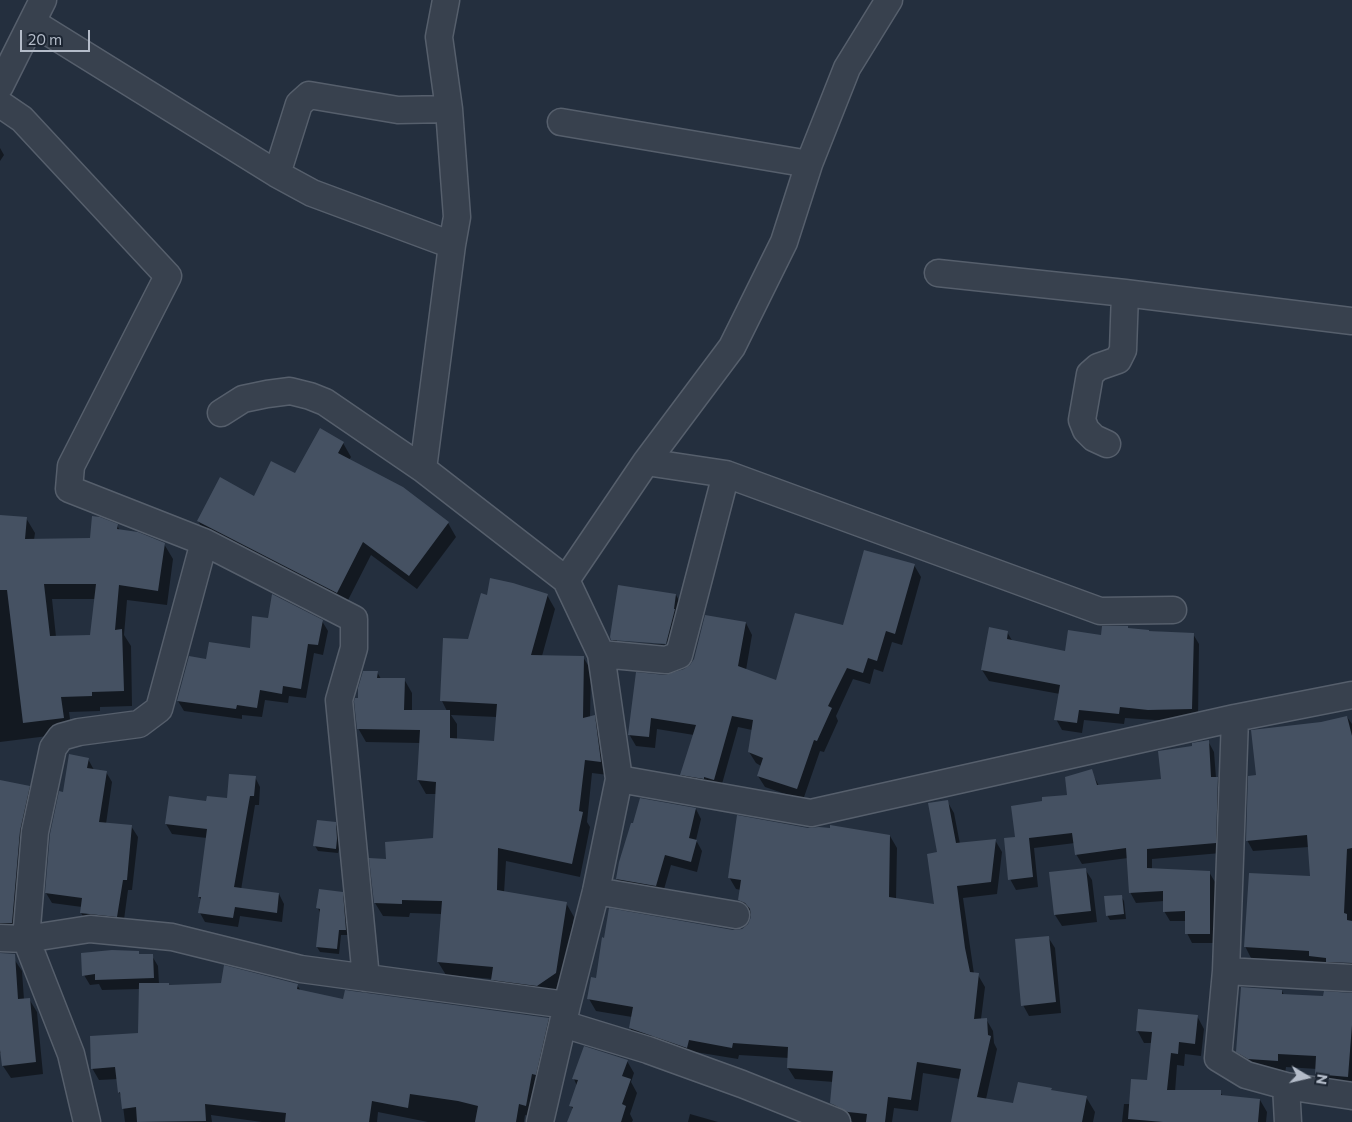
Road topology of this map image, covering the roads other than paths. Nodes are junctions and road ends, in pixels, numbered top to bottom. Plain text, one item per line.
1 (446, 0) edge
2 (889, 0) edge
3 (38, 11) edge
4 (0, 86) edge
5 (0, 104) edge
6 (449, 109) junction
7 (561, 122) dead end
8 (809, 164) junction
9 (277, 174) junction
10 (452, 244) junction
11 (938, 274) dead end
12 (1125, 293) junction
13 (1352, 320) edge
14 (222, 413) dead end
15 (1107, 444) dead end
16 (646, 462) junction
17 (423, 469) junction
18 (726, 474) junction
19 (204, 542) junction
20 (566, 580) junction
21 (1173, 610) dead end
22 (601, 654) junction
23 (1352, 695) edge
24 (1235, 718) junction
25 (619, 779) junction
26 (596, 891) junction
27 (736, 915) dead end
28 (0, 938) edge
29 (26, 939) junction
30 (1226, 971) junction
31 (366, 978) junction
32 (1352, 978) edge
33 (565, 1014) junction
34 (1286, 1086) junction
35 (1352, 1096) edge
36 (87, 1122) edge
37 (540, 1122) edge
38 (837, 1122) edge
39 (1288, 1122) edge

1 - 6 street
2 - 8 street
3 - 4 street
3 - 9 street
5 - 19 street
6 - 9 street
6 - 10 street
7 - 8 street
8 - 16 street
9 - 10 street
10 - 17 street
11 - 12 street
12 - 13 street
12 - 15 street
14 - 17 street
16 - 18 street
16 - 20 street
17 - 20 street
18 - 21 street
18 - 22 street
19 - 29 street
19 - 31 street
20 - 22 street
22 - 25 street
23 - 24 street
24 - 25 street
24 - 30 street
25 - 26 street
26 - 27 street
26 - 33 street
28 - 29 street
29 - 31 street
29 - 36 street
30 - 32 street
30 - 34 street
31 - 33 street
33 - 37 street
33 - 38 street
34 - 35 street
34 - 39 street

